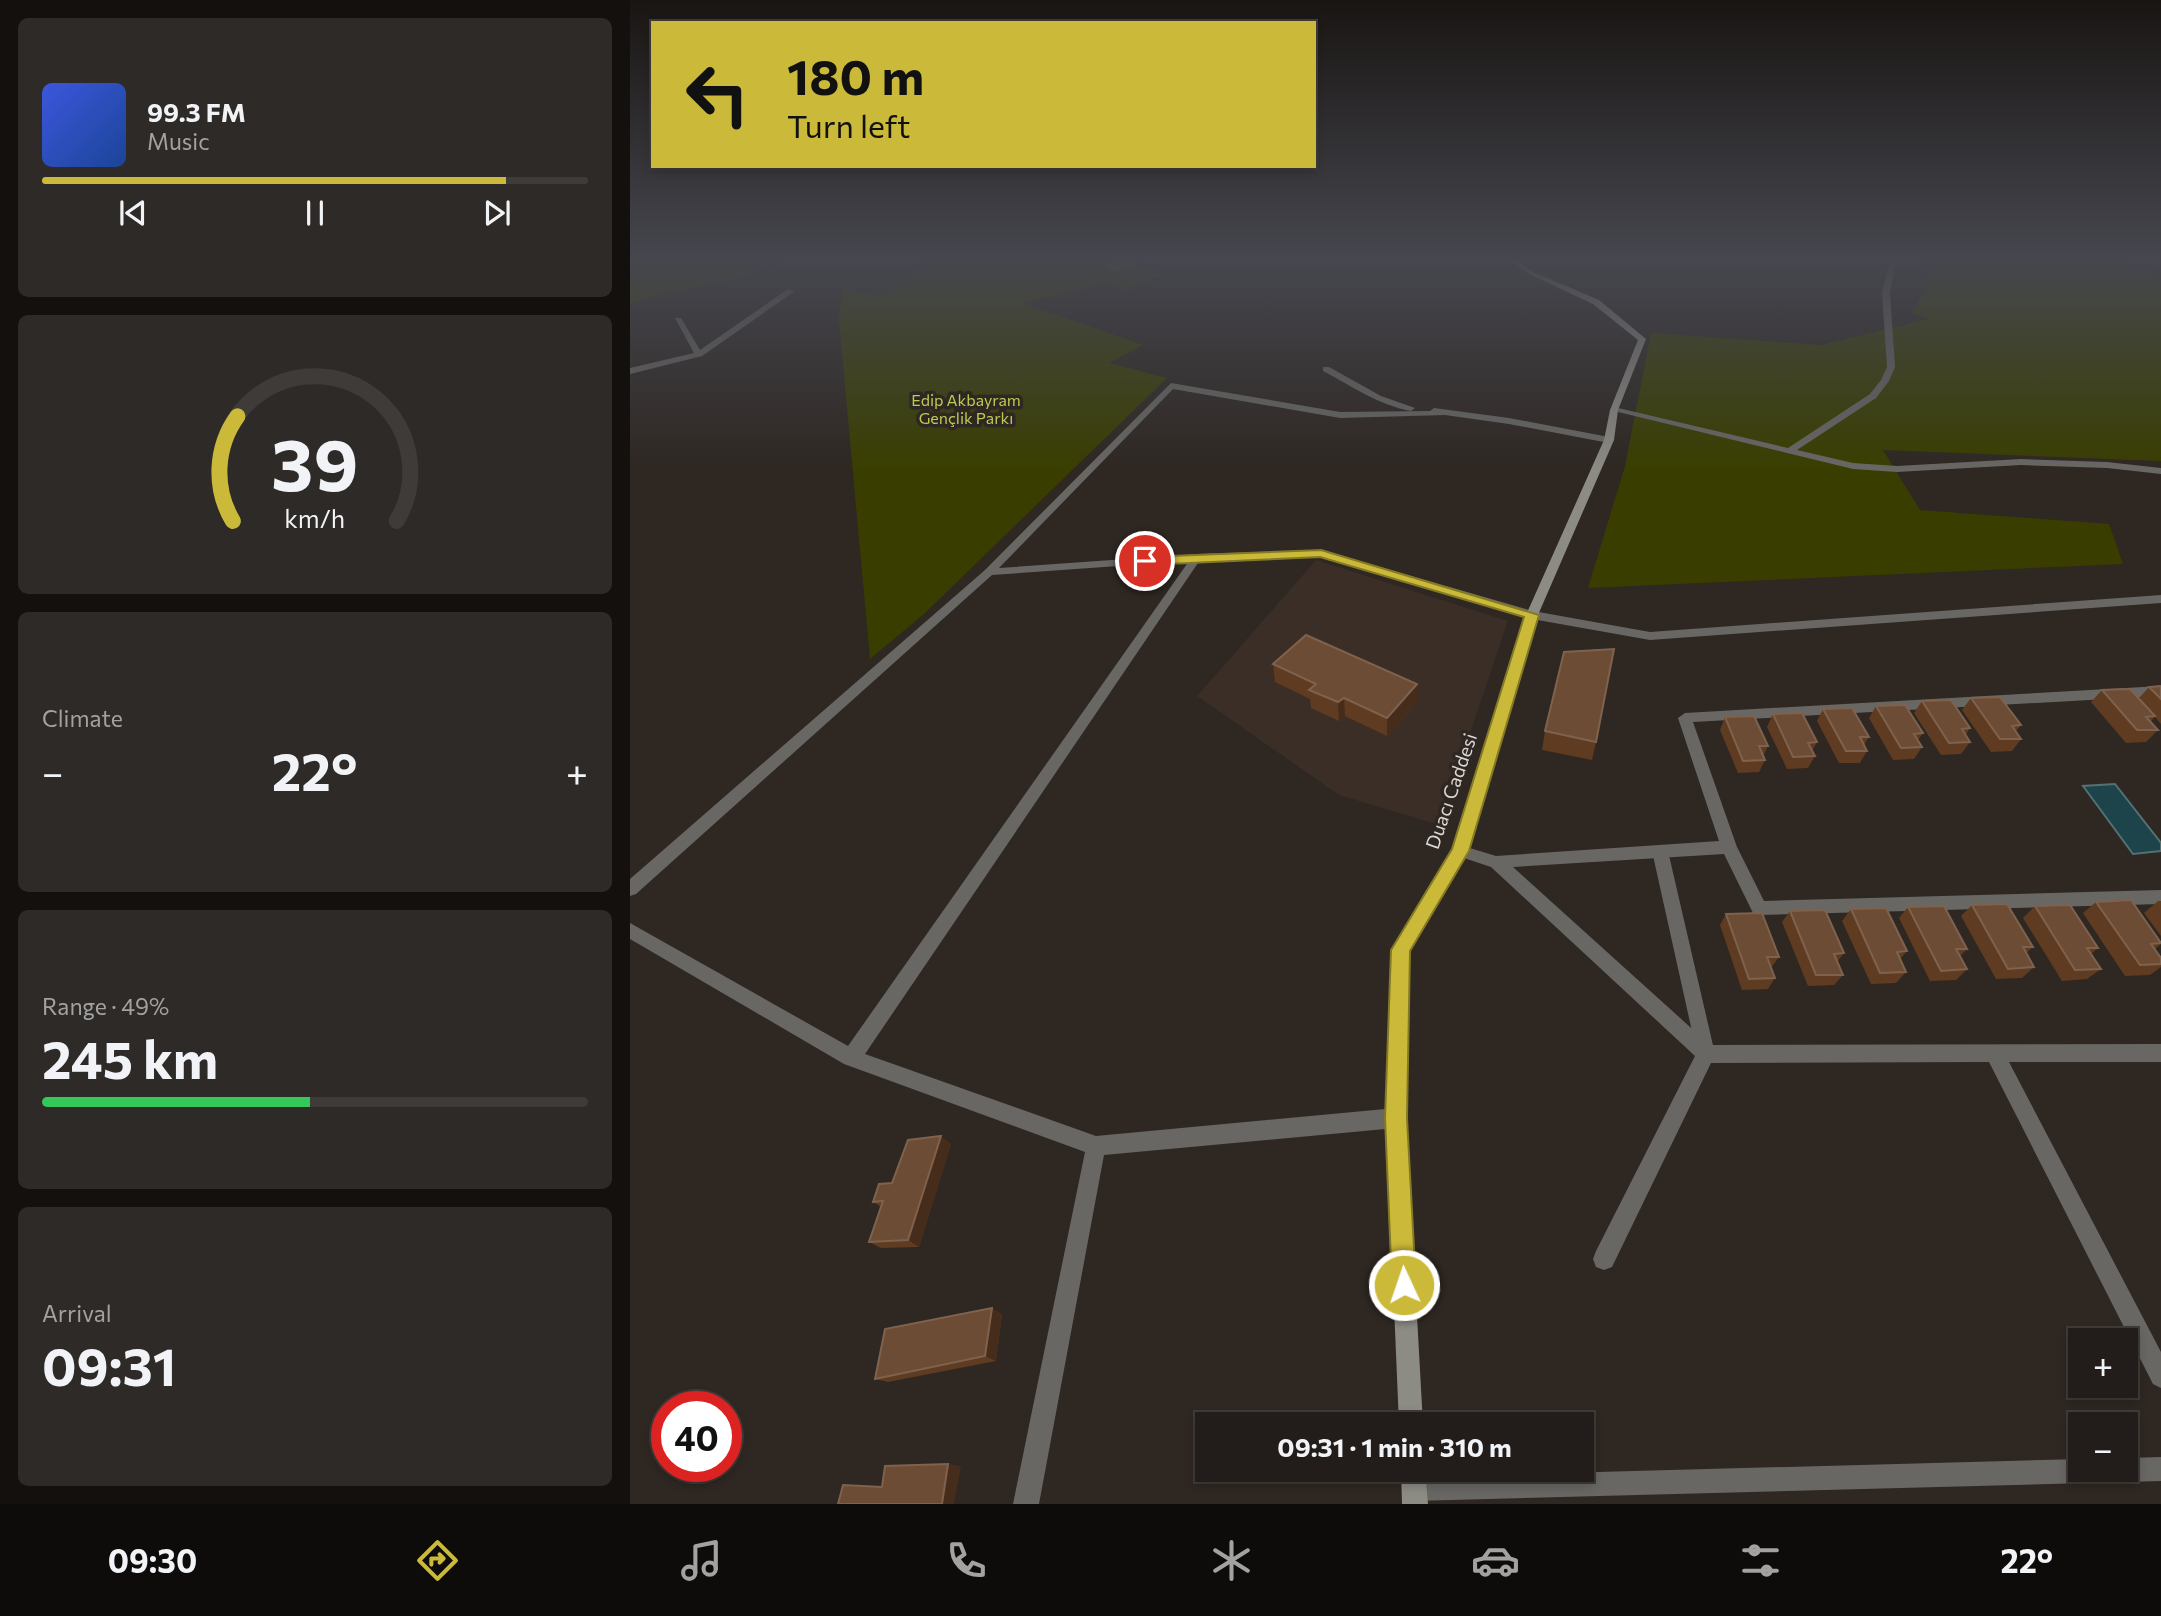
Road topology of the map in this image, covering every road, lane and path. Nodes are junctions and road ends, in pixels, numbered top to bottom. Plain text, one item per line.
1 (684, 330) edge
2 (734, 330) edge
3 (1631, 330) edge
4 (1889, 330) edge
5 (699, 354) junction
6 (1326, 369) dead end
7 (630, 371) edge
8 (1614, 410) junction
9 (1443, 413) junction
10 (1609, 440) junction
11 (1792, 449) junction
12 (2161, 471) edge
13 (1197, 557) junction
14 (989, 572) junction
15 (2161, 599) edge
16 (1532, 615) junction
17 (2161, 691) edge
18 (1729, 846) junction
19 (1460, 851) junction
20 (1660, 851) junction
21 (1496, 862) junction
22 (630, 889) edge
23 (2161, 897) edge
24 (630, 930) edge
25 (2161, 1053) edge
26 (1706, 1054) junction
27 (1995, 1055) junction
28 (851, 1058) junction
29 (1396, 1118) junction
30 (1096, 1146) junction
31 (1604, 1259) dead end
32 (2161, 1376) edge
33 (1410, 1412) edge
34 (2161, 1469) edge
35 (2138, 1470) edge
36 (2068, 1471) edge
37 (1414, 1488) edge
38 (1026, 1504) edge

1 - 5 street
2 - 5 street
3 - 8 street, Duacı Caddesi
4 - 11 street
5 - 7 street
6 - 9 street
8 - 10 street, Duacı Caddesi
8 - 11 street
9 - 10 street
9 - 14 street
10 - 16 street, Duacı Caddesi
11 - 12 street
13 - 14 street
13 - 16 street
13 - 28 street
14 - 22 street
15 - 16 street
16 - 19 street, Duacı Caddesi
17 - 18 street
18 - 20 street
18 - 23 street
19 - 21 street
19 - 29 street, Duacı Caddesi
20 - 21 street
20 - 26 street
21 - 26 street
24 - 28 street
25 - 27 street
26 - 27 street
26 - 31 street
27 - 32 street
28 - 30 street
29 - 30 street
29 - 33 street, Duacı Caddesi
30 - 38 street
34 - 35 street
36 - 37 street

